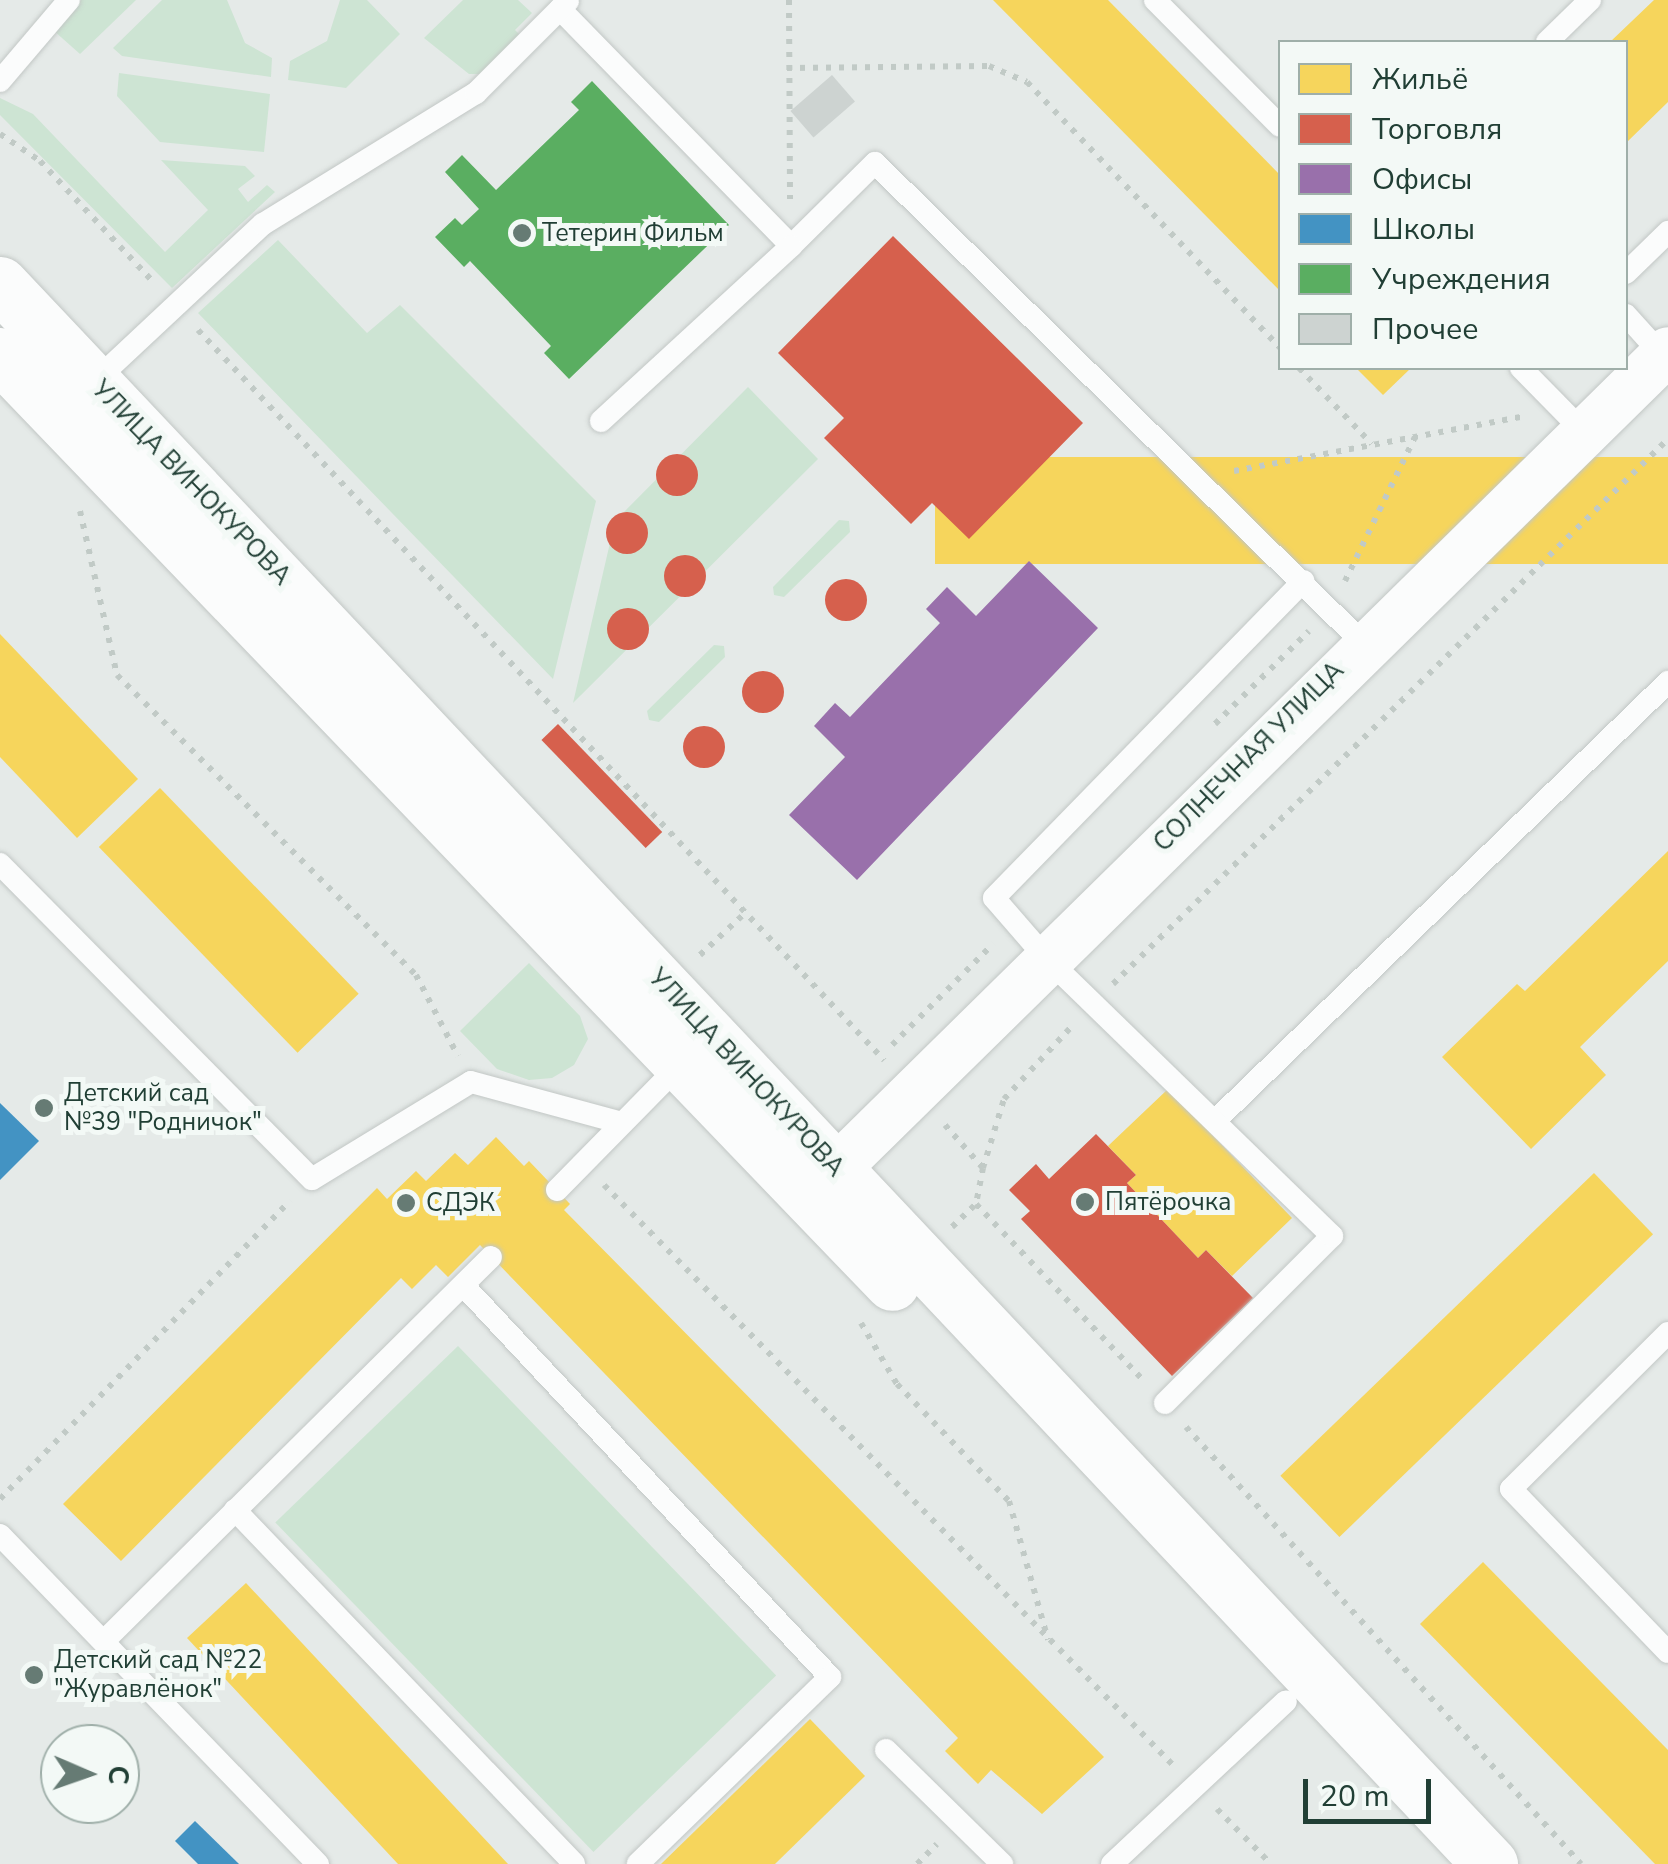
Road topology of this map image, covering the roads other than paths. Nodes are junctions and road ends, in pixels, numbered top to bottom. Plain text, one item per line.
1 (69, 0) edge
2 (1155, 0) edge
3 (1590, 0) edge
4 (564, 4) edge
5 (1548, 40) edge
6 (0, 82) edge
7 (1278, 124) edge
8 (1668, 232) edge
9 (791, 246) junction
10 (1628, 271) edge
11 (0, 284) edge
12 (1628, 317) edge
13 (1666, 353) edge
14 (0, 355) edge
15 (1523, 370) edge
16 (94, 382) junction
17 (1573, 420) junction
18 (601, 421) dead end
19 (1303, 581) junction
20 (1364, 644) junction
21 (1668, 682) edge
22 (0, 864) edge
23 (1046, 958) junction
24 (696, 1049) junction
25 (1218, 1118) junction
26 (622, 1124) junction
27 (821, 1183) junction
28 (557, 1190) dead end
29 (491, 1257) dead end
30 (464, 1285) junction
31 (1668, 1334) edge
32 (1165, 1403) road end
33 (235, 1510) junction
34 (0, 1535) edge
35 (104, 1641) junction
36 (1668, 1652) edge
37 (1298, 1690) junction
38 (886, 1750) dead end
39 (318, 1864) edge
40 (574, 1864) edge
41 (638, 1864) edge
42 (1002, 1864) edge
43 (1112, 1864) edge
44 (1446, 1864) edge
45 (1490, 1864) edge

1 - 6 lane
2 - 7 lane
3 - 5 lane
4 - 9 lane
4 - 16 lane
8 - 10 lane
9 - 18 lane
9 - 19 lane
11 - 16 main road, УЛИЦА ВИНОКУРОВА
12 - 13 lane
13 - 17 street, СОЛНЕЧНАЯ УЛИЦА
14 - 24 main road, УЛИЦА ВИНОКУРОВА
15 - 17 lane
16 - 24 main road, УЛИЦА ВИНОКУРОВА
17 - 20 street, СОЛНЕЧНАЯ УЛИЦА
19 - 20 lane
19 - 23 lane
20 - 23 street, СОЛНЕЧНАЯ УЛИЦА
21 - 25 lane
22 - 26 lane
23 - 25 lane
23 - 27 street, СОЛНЕЧНАЯ УЛИЦА
24 - 26 lane
24 - 27 main road, УЛИЦА ВИНОКУРОВА
25 - 32 lane
26 - 28 lane
27 - 37 main road, УЛИЦА ВИНОКУРОВА
29 - 30 lane
30 - 33 lane
30 - 41 lane
31 - 36 lane
33 - 35 lane
33 - 40 lane
34 - 35 lane
35 - 39 lane
37 - 43 lane
37 - 44 main road, УЛИЦА ВИНОКУРОВА
37 - 45 main road, УЛИЦА ВИНОКУРОВА
38 - 42 lane

